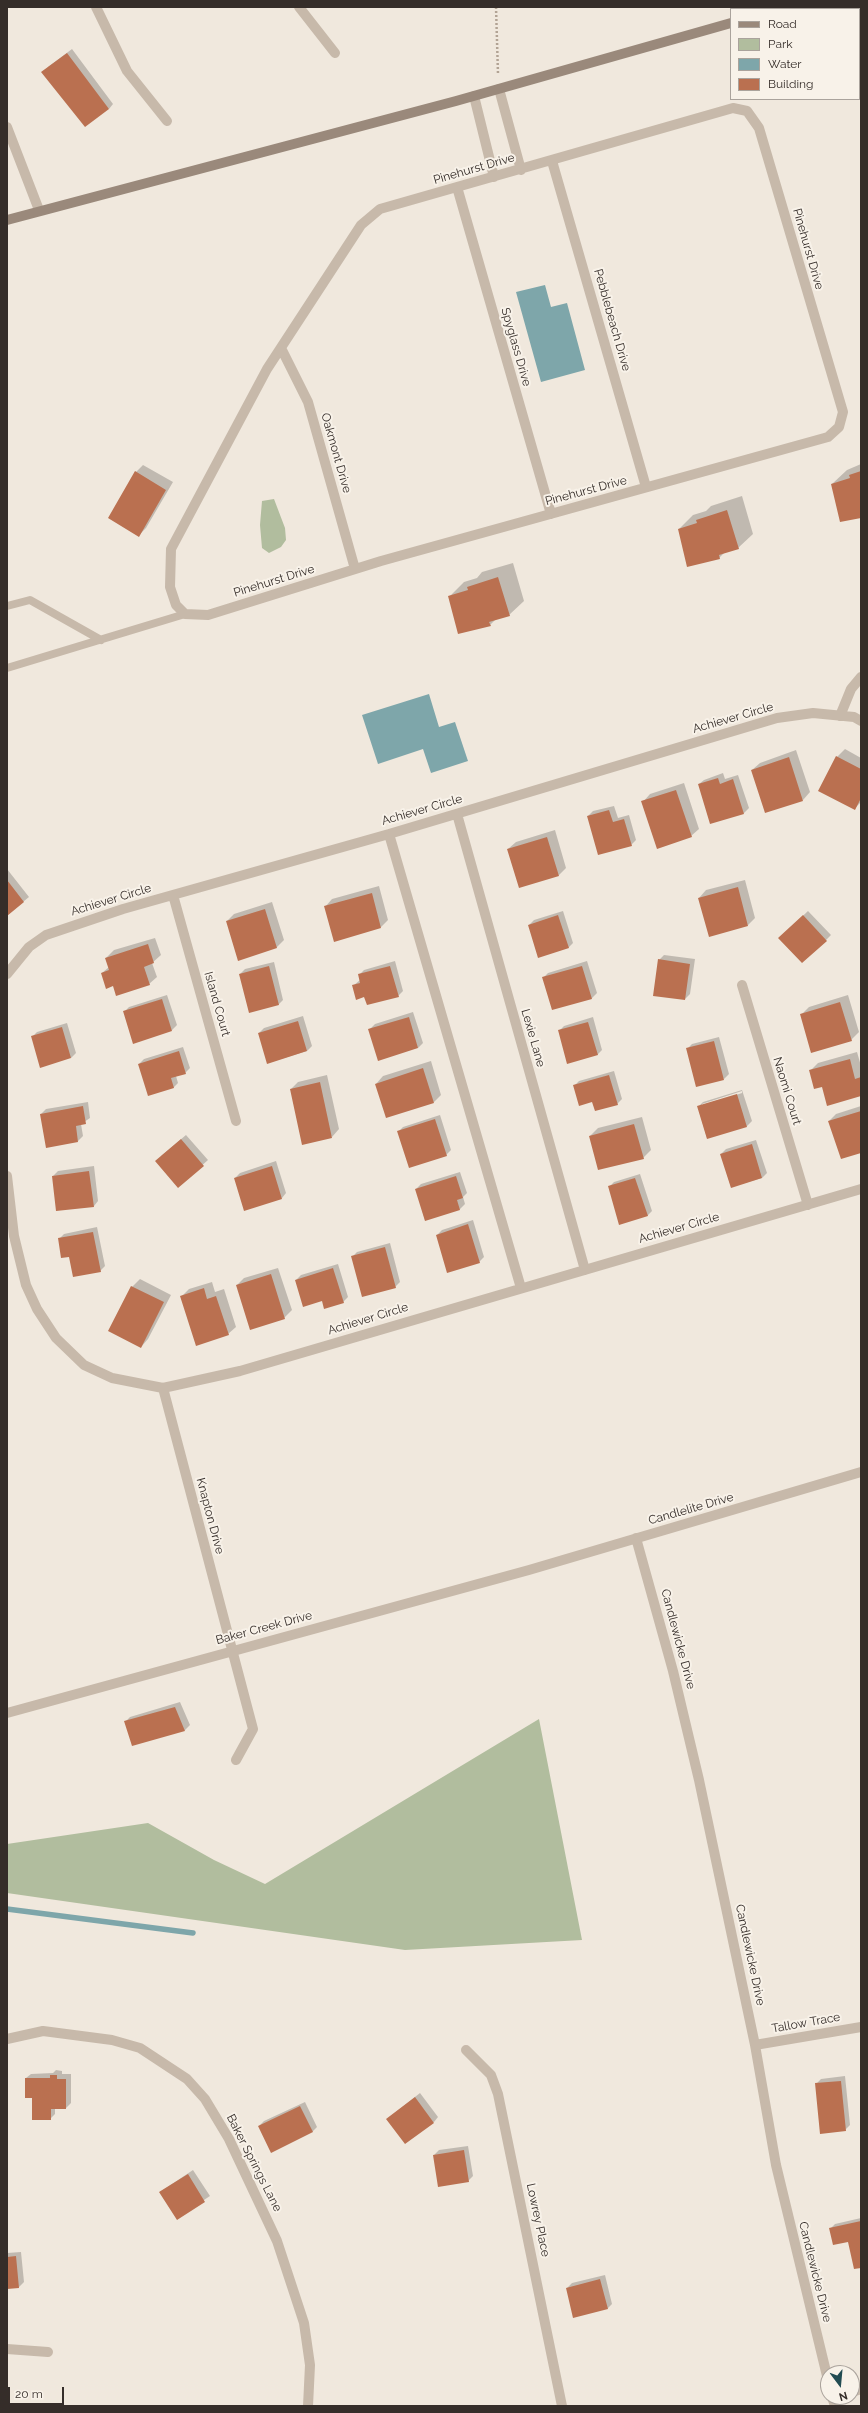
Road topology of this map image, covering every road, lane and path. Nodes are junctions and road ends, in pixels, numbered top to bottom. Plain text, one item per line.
1 (96, 7) edge
2 (299, 7) edge
3 (496, 7) edge
4 (730, 23) edge
5 (335, 54) dead end
6 (499, 88) junction
7 (474, 96) junction
8 (167, 121) dead end
9 (7, 127) edge
10 (552, 161) junction
11 (521, 170) junction
12 (494, 177) junction
13 (457, 187) junction
14 (39, 210) junction
15 (7, 220) edge
16 (281, 348) junction
17 (646, 487) junction
18 (551, 514) junction
19 (355, 569) junction
20 (7, 606) edge
21 (185, 614) junction
22 (101, 640) junction
23 (7, 668) edge
24 (861, 678) edge
25 (840, 716) junction
26 (861, 721) edge
27 (457, 814) junction
28 (389, 834) junction
29 (173, 895) junction
30 (7, 974) edge
31 (742, 985) dead end
32 (236, 1121) dead end
33 (7, 1176) edge
34 (861, 1189) edge
35 (808, 1204) junction
36 (585, 1270) junction
37 (521, 1288) junction
38 (163, 1388) junction
39 (861, 1472) edge
40 (636, 1538) junction
41 (529, 1570) joint
42 (232, 1650) junction
43 (7, 1713) edge
44 (236, 1760) dead end
45 (861, 2027) edge
46 (7, 2039) edge
47 (755, 2045) junction
48 (466, 2050) dead end
49 (7, 2349) edge
50 (48, 2352) dead end
51 (824, 2365) edge
52 (308, 2406) edge
53 (562, 2406) edge

1 - 8 street
2 - 5 street
3 - 6 path
4 - 6 main road
6 - 7 main road
6 - 11 street
7 - 12 street
7 - 14 main road
9 - 14 street
10 - 11 street, Pinehurst Drive
10 - 17 street, Pebblebeach Drive
10 - 17 street, Pinehurst Drive
11 - 12 street, Pinehurst Drive
12 - 13 street, Pinehurst Drive
13 - 16 street, Pinehurst Drive
13 - 18 street, Spyglass Drive
14 - 15 main road
16 - 19 street, Oakmont Drive
16 - 21 street, Pinehurst Drive
17 - 18 street, Pinehurst Drive
18 - 19 street, Pinehurst Drive
19 - 21 street, Pinehurst Drive
20 - 22 lane
21 - 22 lane
22 - 23 lane
24 - 25 street
25 - 26 street, Achiever Circle
25 - 27 street, Achiever Circle
27 - 28 street, Achiever Circle
27 - 36 street, Lexie Lane
28 - 29 street, Achiever Circle
28 - 37 street
29 - 30 street, Achiever Circle
29 - 32 street, Island Court
31 - 35 street, Naomi Court
33 - 38 street, Achiever Circle
34 - 35 street, Achiever Circle
35 - 36 street, Achiever Circle
36 - 37 street, Achiever Circle
37 - 38 street, Achiever Circle
38 - 42 street, Knapton Drive
39 - 40 street, Candlelite Drive
40 - 41 street, Candlelite Drive
40 - 47 street, Candlewicke Drive
41 - 42 street, Baker Creek Drive
42 - 43 street, Baker Creek Drive
42 - 44 street, Knapton Drive
45 - 47 street, Tallow Trace
46 - 52 street, Baker Springs Lane
47 - 51 street, Candlewicke Drive
48 - 53 street, Lowrey Place
49 - 50 street

